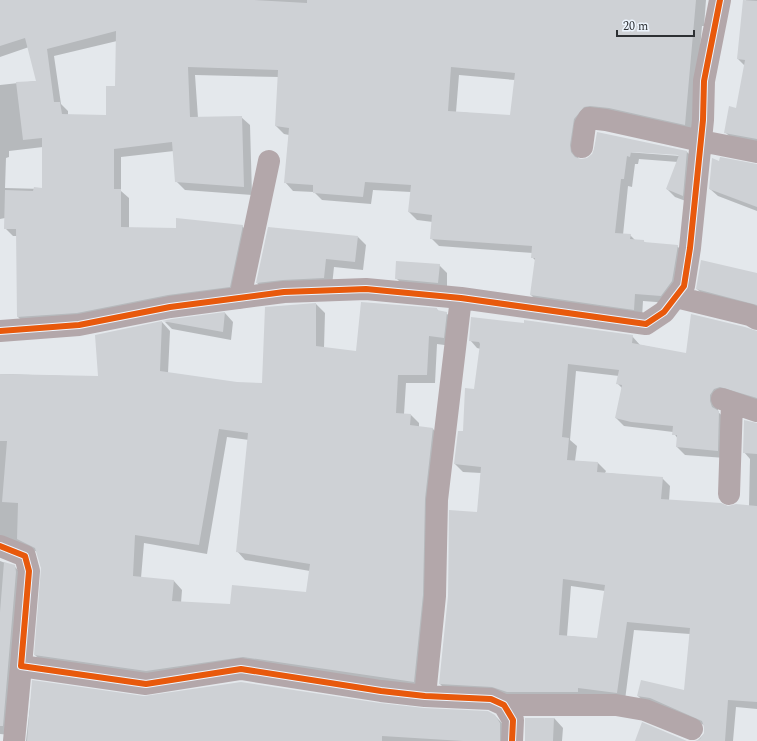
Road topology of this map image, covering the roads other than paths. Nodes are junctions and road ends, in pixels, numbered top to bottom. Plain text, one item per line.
1 (720, 0) edge
2 (701, 142) junction
3 (582, 147) dead end
4 (757, 152) edge
5 (269, 162) dead end
6 (676, 297) junction
7 (240, 298) junction
8 (461, 298) junction
9 (757, 318) edge
10 (0, 331) edge
11 (757, 411) edge
12 (729, 494) dead end
13 (0, 546) edge
14 (21, 666) junction
15 (425, 696) junction
16 (504, 705) junction
17 (692, 729) dead end
18 (14, 741) edge
19 (512, 741) edge

1 - 2 street
2 - 3 street
2 - 4 street
2 - 6 street
5 - 7 street
6 - 8 street
6 - 9 street
7 - 8 street
7 - 10 street
8 - 15 street
11 - 12 street
13 - 14 street
14 - 15 street
14 - 18 street
15 - 16 street
16 - 17 street
16 - 19 street

